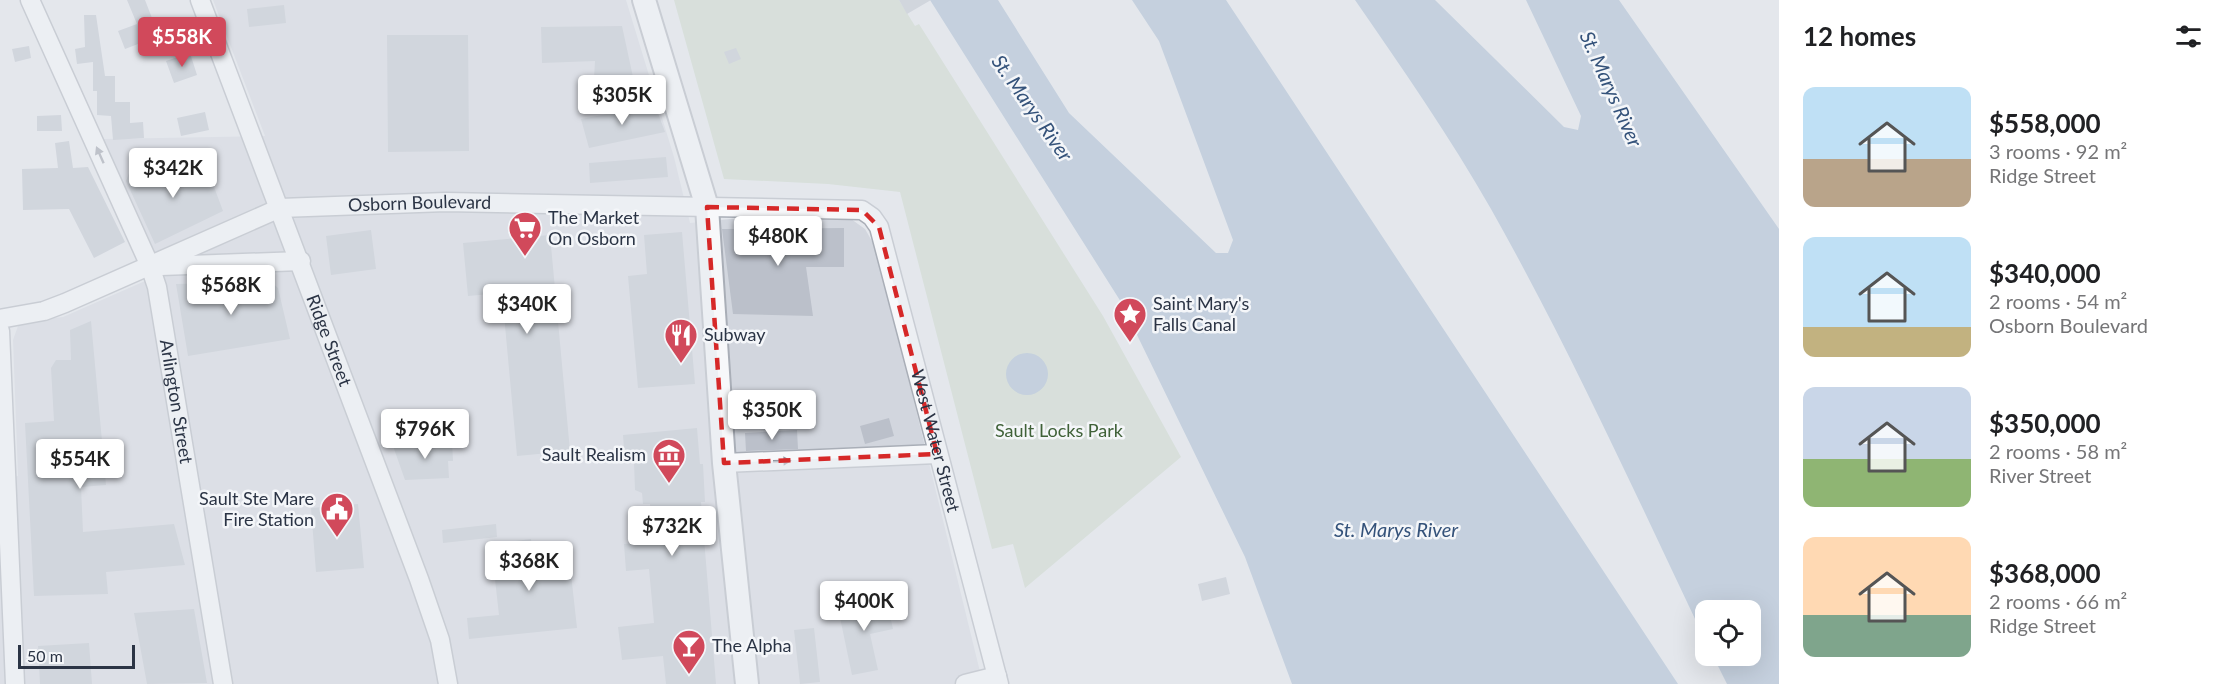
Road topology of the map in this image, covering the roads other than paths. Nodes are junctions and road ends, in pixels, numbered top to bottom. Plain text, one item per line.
1 (30, 0) edge
2 (200, 0) edge
3 (644, 0) edge
4 (707, 207) junction
5 (280, 208) junction
6 (862, 210) joint
7 (301, 261) junction
8 (150, 266) junction
9 (0, 319) edge
10 (0, 330) edge
11 (937, 454) junction
12 (724, 463) junction
13 (2, 470) edge
14 (7, 658) edge
15 (998, 680) edge
16 (15, 684) edge
17 (223, 684) edge
18 (448, 684) edge
19 (747, 684) edge
20 (965, 684) edge

8 -> 1 street, Arlington Street
2 - 5 street, Ridge Street
3 - 4 street
4 - 5 street, Osborn Boulevard
4 - 6 street, Osborn Boulevard
4 - 12 street
5 - 7 street, Ridge Street
5 - 8 street, Osborn Boulevard
6 - 11 street, West Water Street
7 - 8 street
7 - 18 street, Ridge Street
8 - 9 street, Osborn Boulevard
8 - 17 street, Arlington Street
10 - 13 street
12 -> 11 street
11 - 15 street, West Water Street
12 - 19 street
13 - 14 street
14 - 16 street
15 - 20 street

